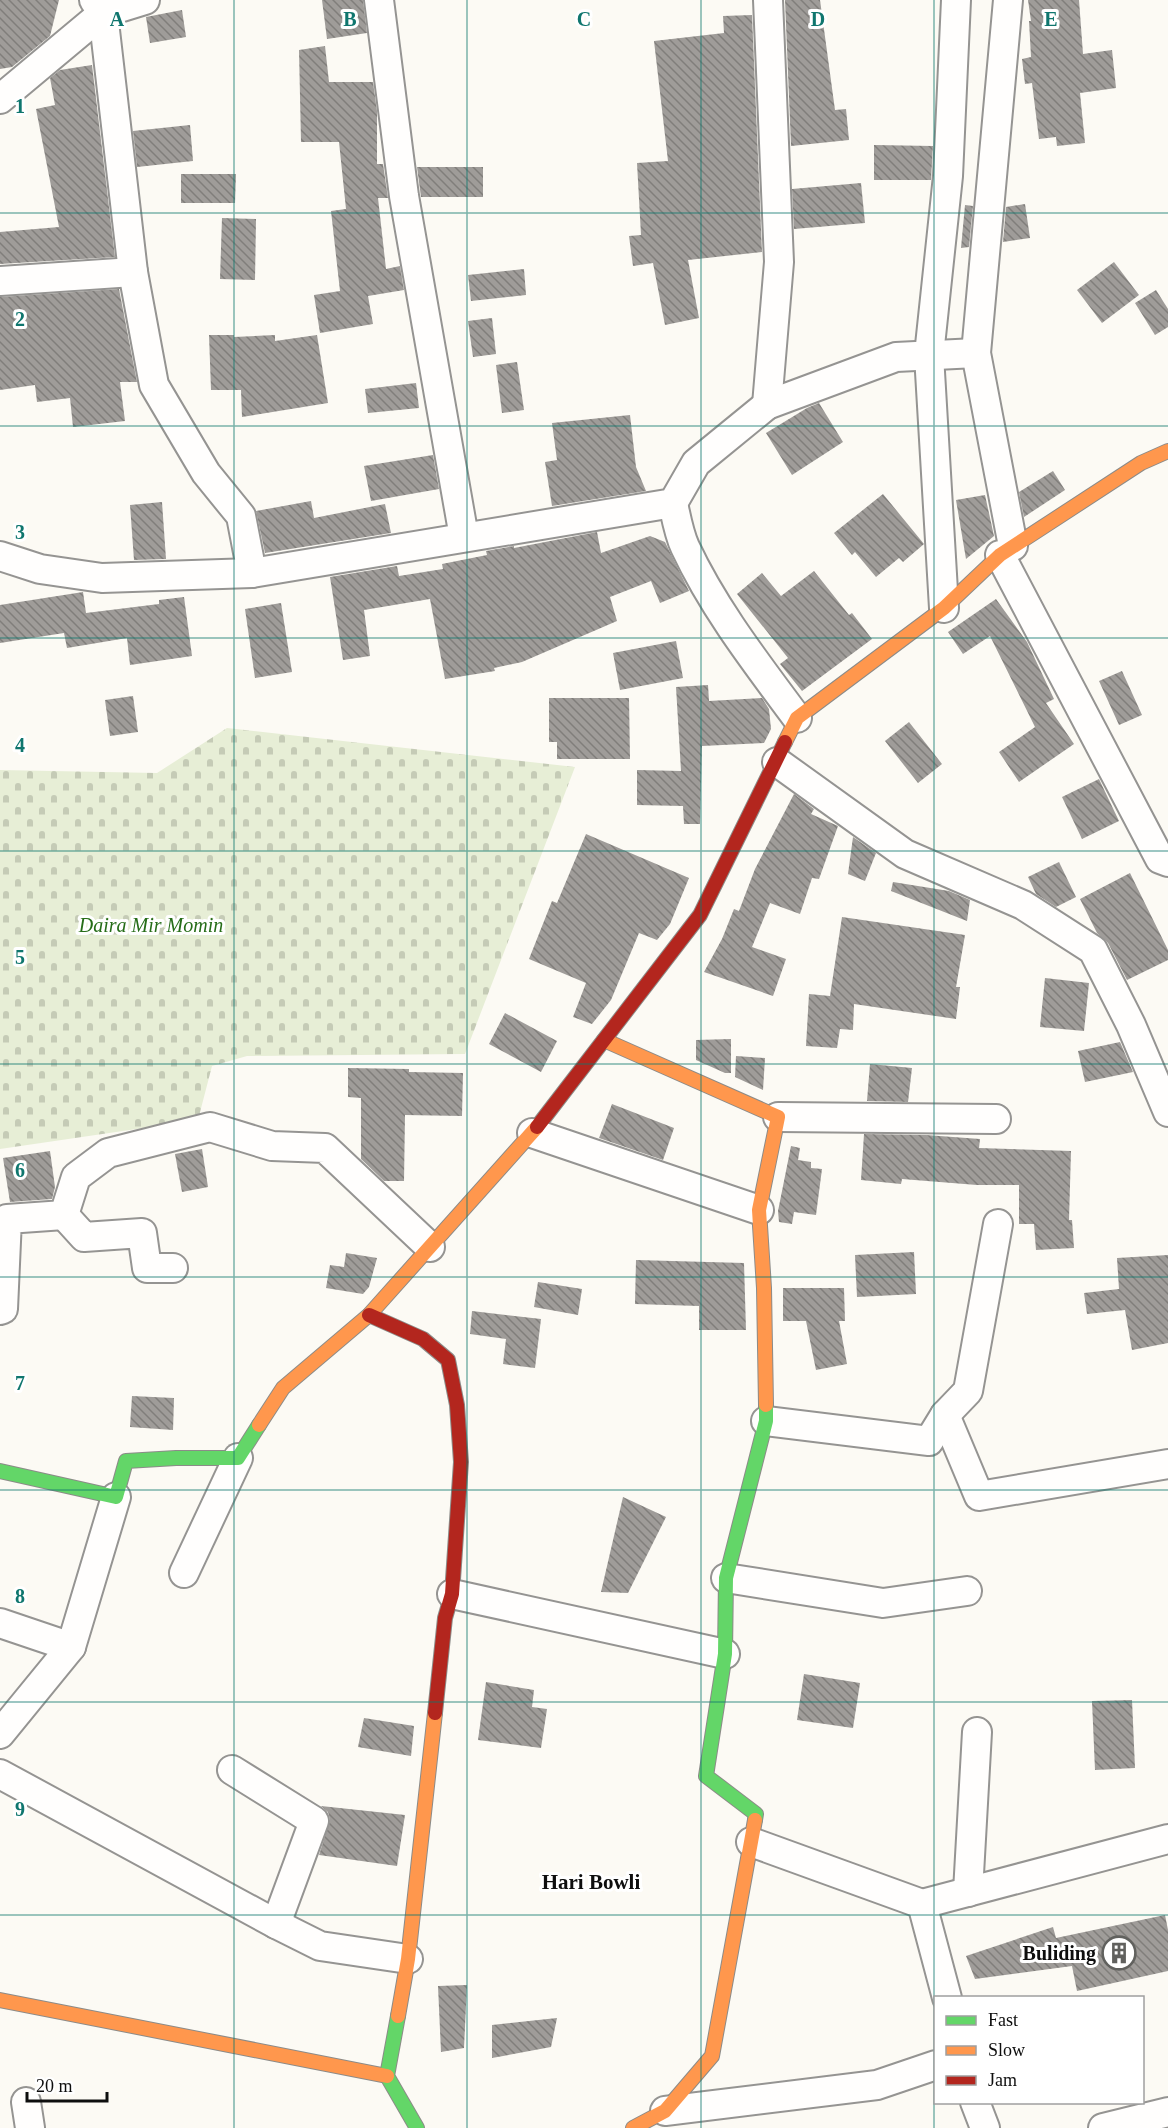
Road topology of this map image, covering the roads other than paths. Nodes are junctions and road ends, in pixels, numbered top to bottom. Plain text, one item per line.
1 (146, 0) edge
2 (379, 0) edge
3 (768, 0) edge
4 (956, 0) edge
5 (1008, 0) edge
6 (99, 7) edge
7 (0, 99) edge
8 (133, 272) junction
9 (0, 281) edge
10 (976, 353) junction
11 (929, 355) junction
12 (767, 405) junction
13 (1168, 451) edge
14 (673, 503) junction
15 (464, 537) junction
16 (1007, 551) junction
17 (0, 556) edge
18 (252, 573) junction
19 (944, 608) junction
20 (797, 718) junction
21 (777, 762) junction
22 (1163, 848) edge
23 (604, 1040) junction
24 (1168, 1112) edge
25 (778, 1118) junction
26 (996, 1119) dead end
27 (532, 1133) junction
28 (759, 1210) junction
29 (64, 1215) junction
30 (998, 1224) dead end
31 (430, 1247) junction
32 (173, 1268) dead end
33 (0, 1310) edge
34 (369, 1315) junction
35 (945, 1415) junction
36 (766, 1421) junction
37 (238, 1458) junction
38 (1168, 1464) edge
39 (0, 1471) edge
40 (116, 1497) junction
41 (184, 1573) dead end
42 (726, 1578) junction
43 (967, 1591) dead end
44 (452, 1594) junction
45 (0, 1623) edge
46 (71, 1647) junction
47 (725, 1654) junction
48 (977, 1732) dead end
49 (0, 1734) edge
50 (232, 1770) dead end
51 (0, 1774) edge
52 (1168, 1839) edge
53 (751, 1842) junction
54 (968, 1892) junction
55 (922, 1904) junction
56 (276, 1924) junction
57 (408, 1959) junction
58 (946, 1996) edge
59 (0, 2000) edge
60 (934, 2066) edge
61 (387, 2076) junction
62 (975, 2104) edge
63 (666, 2111) junction
64 (1168, 2112) edge
65 (417, 2128) edge
66 (633, 2128) edge
67 (985, 2128) edge
68 (1103, 2128) edge

1 - 6 street
2 - 15 street
3 - 12 street
4 - 11 street
5 - 10 street
6 - 7 street
6 - 8 street
8 - 9 street
8 - 18 street
10 - 11 street
10 - 16 street
11 - 12 street
11 - 19 street
12 - 14 street
13 - 16 street
14 - 15 street
14 - 20 street
15 - 18 street
16 - 19 street
16 - 22 street
17 - 18 street
19 - 20 street
20 - 21 street
21 - 23 street
21 - 24 street
23 - 25 street
23 - 27 street
25 - 26 street
25 - 28 street
27 - 28 street
27 - 31 street
28 - 36 street
29 - 31 street
29 - 32 street
29 - 33 street
30 - 35 street
31 - 34 street
34 - 37 street
34 - 44 street
35 - 36 street
35 - 38 street
36 - 42 street
37 - 40 street
37 - 41 street
39 - 40 street
40 - 46 street
42 - 43 street
42 - 47 street
44 - 47 street
44 - 57 street
45 - 46 street
46 - 49 street
47 - 53 street
48 - 54 street
50 - 56 street
51 - 56 street
52 - 54 street
53 - 55 street
53 - 63 street
54 - 55 street
55 - 58 street
56 - 57 street
57 - 61 street
59 - 61 street
60 - 63 street
61 - 65 street
62 - 67 street
63 - 66 street
64 - 68 street

